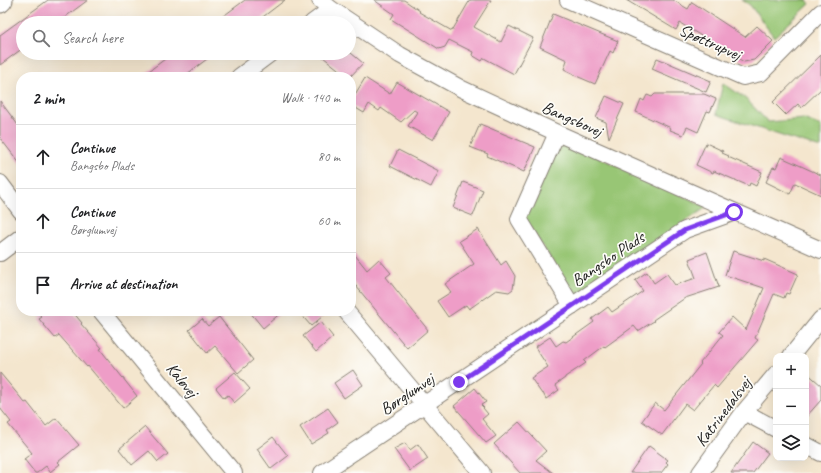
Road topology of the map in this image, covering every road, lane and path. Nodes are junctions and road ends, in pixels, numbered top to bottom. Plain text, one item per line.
1 (568, 0) edge
2 (325, 4) edge
3 (821, 12) edge
4 (317, 16) edge
5 (343, 16) edge
6 (356, 25) edge
7 (262, 60) edge
8 (246, 72) edge
9 (557, 133) junction
10 (0, 183) edge
11 (16, 204) edge
12 (734, 212) junction
13 (16, 241) edge
14 (821, 250) edge
15 (0, 253) edge
16 (572, 306) junction
17 (106, 316) edge
18 (350, 316) edge
19 (821, 319) edge
20 (793, 353) edge
21 (773, 378) edge
22 (424, 406) junction
23 (744, 412) junction
24 (773, 427) edge
25 (809, 447) edge
26 (821, 453) edge
27 (234, 473) edge
28 (322, 473) edge
29 (482, 473) edge
30 (700, 473) edge

1 - 3 street, Spøttrupvej
2 - 4 street
2 - 5 street, Bangsbovej
6 - 9 street, Bangsbovej
7 - 8 street
9 - 12 street, Bangsbovej
9 - 16 street, Bangsbo Plads
10 - 11 street
12 - 14 street, Bangsbovej
12 - 16 street, Bangsbo Plads
13 - 15 street
16 - 22 street, Børglumvej
17 - 27 street, Kaløvej
18 - 22 street
19 - 20 street
21 - 23 street, Katrinedalsvej
22 - 28 street, Børglumvej
22 - 29 street
23 - 24 street
23 - 30 street, Katrinedalsvej
25 - 26 street

